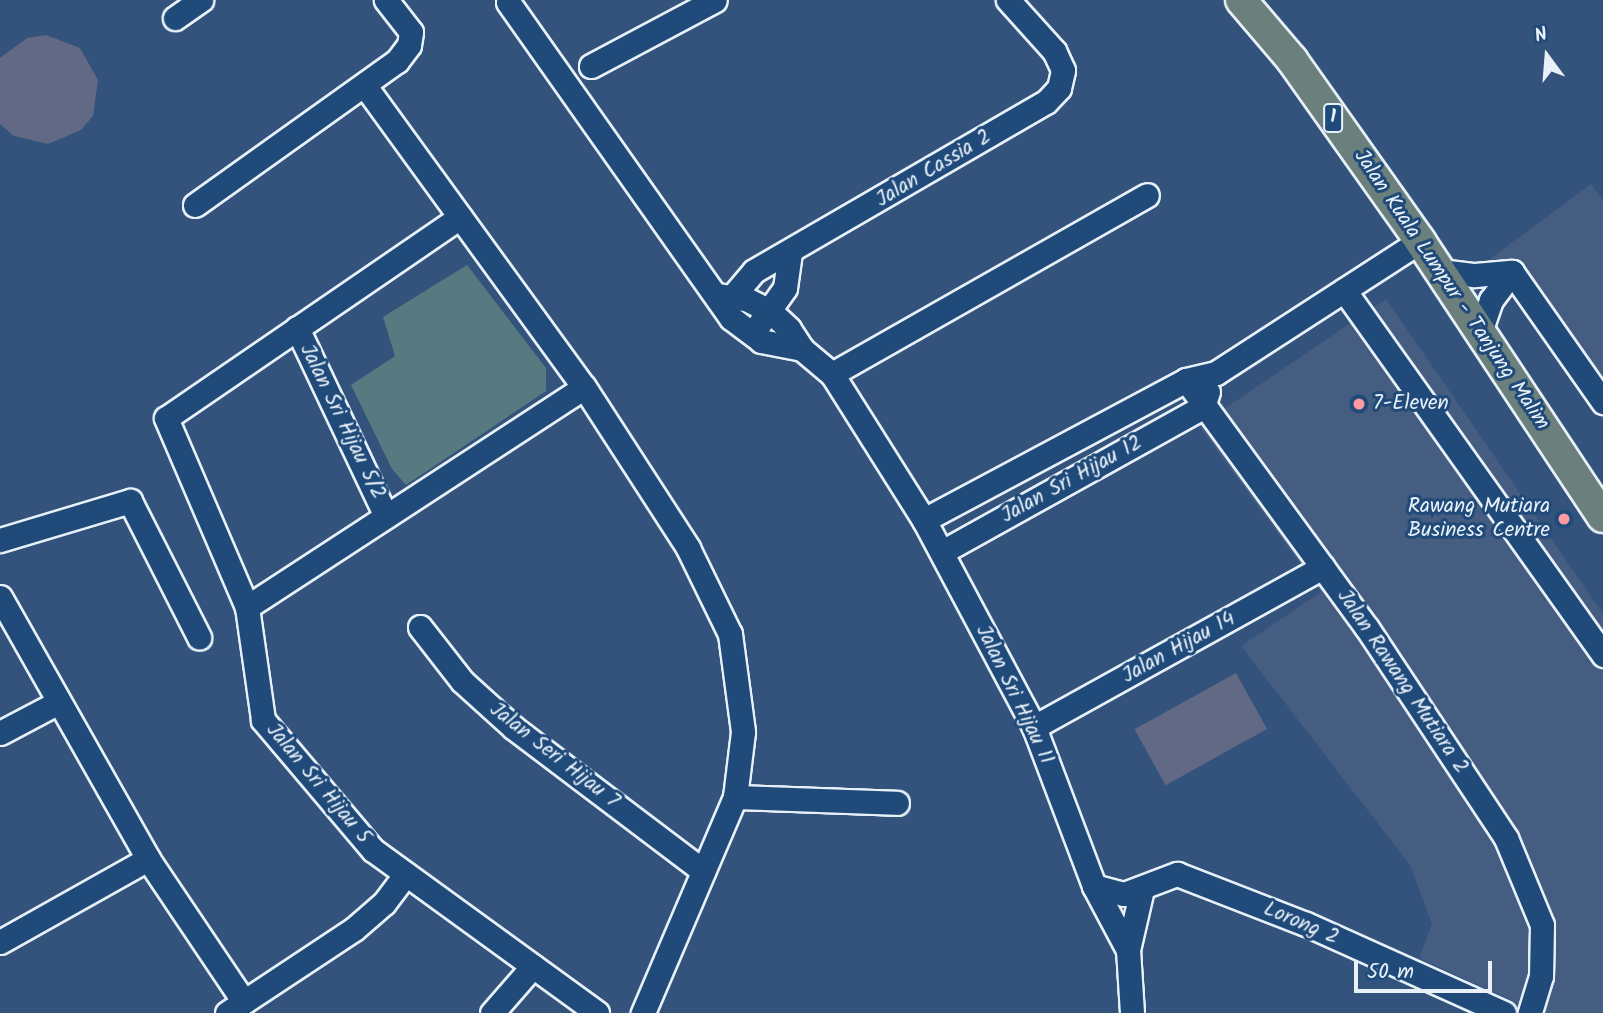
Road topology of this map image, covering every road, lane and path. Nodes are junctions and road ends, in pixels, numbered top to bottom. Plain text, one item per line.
1 (201, 0) edge
2 (386, 0) edge
3 (715, 0) edge
4 (1008, 0) edge
5 (1241, 0) edge
6 (508, 2) dead end
7 (175, 18) dead end
8 (591, 66) dead end
9 (365, 86) junction
10 (1147, 195) dead end
11 (195, 205) dead end
12 (460, 217) junction
13 (1420, 241) junction
14 (790, 254) junction
15 (1440, 271) junction
16 (1512, 272) junction
17 (1344, 290) junction
18 (724, 299) junction
19 (769, 311) junction
20 (297, 328) junction
21 (1481, 329) junction
22 (751, 336) junction
23 (802, 349) junction
24 (1216, 373) junction
25 (832, 374) junction
26 (1186, 380) junction
27 (584, 387) junction
28 (1603, 402) edge
29 (1203, 407) junction
30 (386, 516) junction
31 (1603, 517) edge
32 (924, 520) junction
33 (0, 540) edge
34 (942, 552) junction
35 (1323, 567) junction
36 (0, 597) edge
37 (247, 607) junction
38 (420, 626) dead end
39 (198, 637) dead end
40 (1603, 655) edge
41 (57, 703) junction
42 (1034, 727) junction
43 (0, 733) edge
44 (734, 797) junction
45 (897, 803) dead end
46 (148, 859) junction
47 (703, 871) junction
48 (406, 874) junction
49 (1094, 886) junction
50 (1142, 889) junction
51 (0, 942) edge
52 (1128, 950) junction
53 (533, 966) junction
54 (235, 1008) edge
55 (492, 1013) edge
56 (597, 1013) edge
57 (643, 1013) edge
58 (1132, 1013) edge
59 (1504, 1013) edge
60 (1530, 1013) edge

1 - 7 street
2 - 9 street
3 - 8 street
4 - 14 street, Jalan Cassia 2
5 - 13 main road, Jalan Kuala Lumpur - Tanjung Malim / 1
6 - 18 street
9 - 11 street
9 - 12 street
10 - 25 street
12 - 20 street
12 - 27 street
13 - 15 main road, Jalan Kuala Lumpur - Tanjung Malim / 1
13 - 17 street, Jalan Sri Hijau 12
14 - 18 street, Jalan Cassia 2
14 - 19 street
15 - 16 street
15 - 21 main road, Jalan Kuala Lumpur - Tanjung Malim / 1
16 - 21 street
16 - 28 street
17 - 24 street, Jalan Sri Hijau 12
17 - 40 street
18 - 19 street
18 - 22 street
19 - 22 street
19 - 23 street
20 - 30 street, Jalan Sri Hijau 5/2
20 - 37 street, Jalan Sri Hijau 5
21 - 31 main road, Jalan Kuala Lumpur - Tanjung Malim / 1
22 - 23 street
23 - 25 street, Jalan Sri Hijau 11
24 - 26 street, Jalan Sri Hijau 12
24 - 29 street
25 - 32 street, Jalan Sri Hijau 11
26 - 29 street, Jalan Rawang Mutiara 2
26 - 32 street, Jalan Sri Hijau 12
27 - 30 street
27 - 44 street
29 - 34 street, Jalan Sri Hijau 12
29 - 35 street, Jalan Rawang Mutiara 2
30 - 37 street
32 - 34 street, Jalan Sri Hijau 11
33 - 39 street
34 - 42 street, Jalan Sri Hijau 11
35 - 42 street, Jalan Hijau 14
35 - 60 street, Jalan Rawang Mutiara 2
36 - 41 street
37 - 48 street, Jalan Sri Hijau 5
38 - 47 street, Jalan Seri Hijau 7
41 - 43 street
41 - 46 street
42 - 49 street, Jalan Sri Hijau 11
44 - 45 street
44 - 47 street
46 - 51 street
46 - 54 street
47 - 57 street
48 - 53 street, Jalan Sri Hijau 5
48 - 54 street
49 - 50 street, Lorong 2
49 - 52 street, Jalan Sri Hijau 11
50 - 52 street, Jalan Sri Hijau 11
50 - 59 street, Lorong 2
52 - 58 street, Jalan Sri Hijau 11
53 - 55 street
53 - 56 street, Jalan Sri Hijau 5

